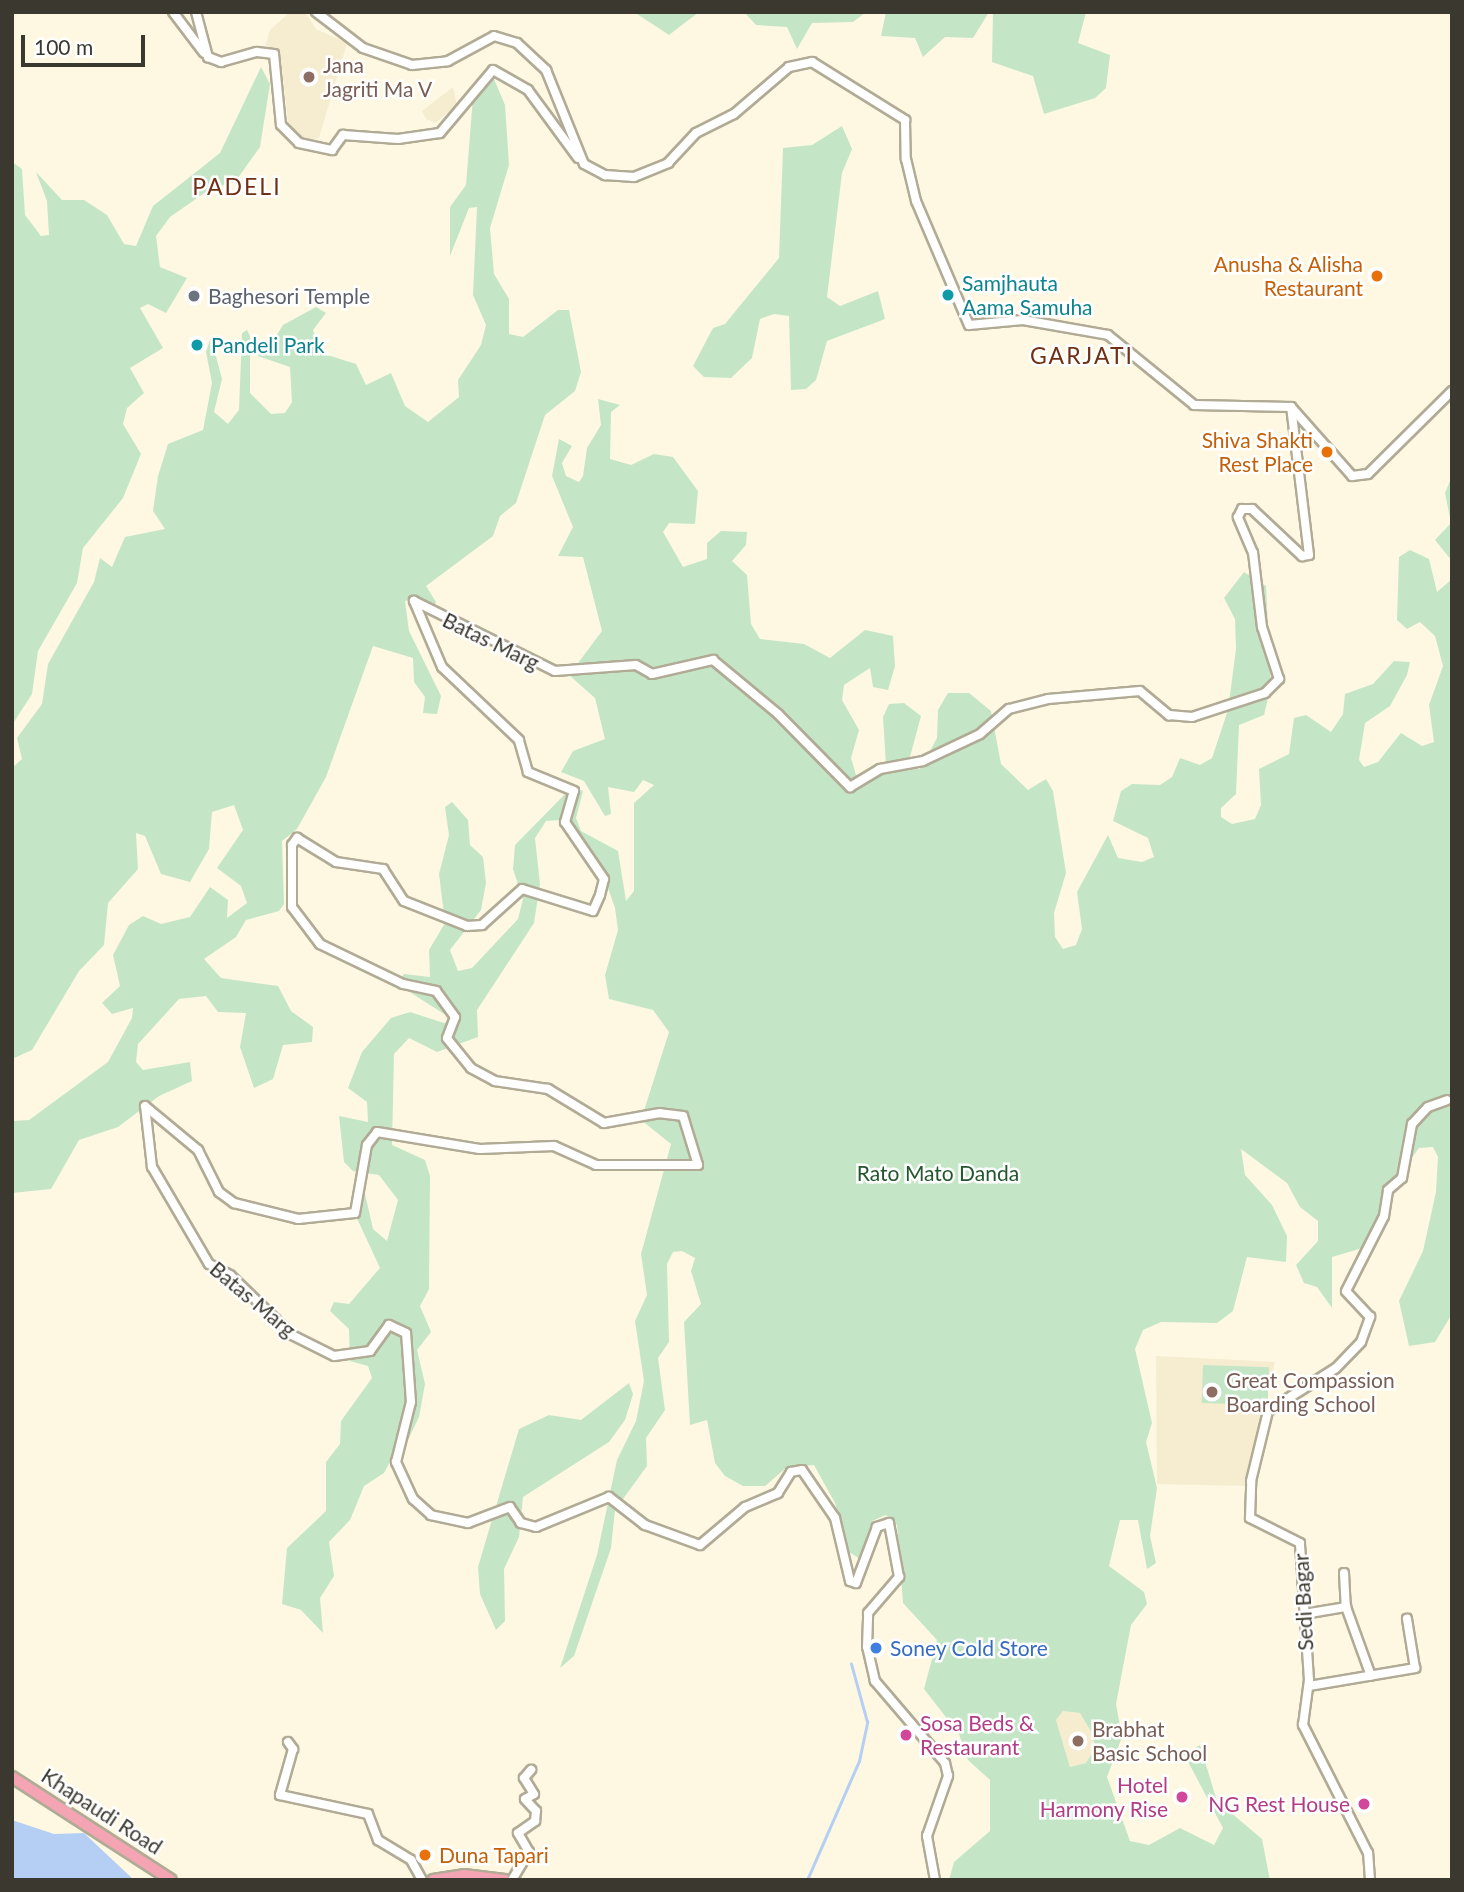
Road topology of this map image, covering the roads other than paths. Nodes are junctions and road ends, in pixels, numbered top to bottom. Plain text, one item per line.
1 (173, 12) edge
2 (196, 12) edge
3 (316, 12) edge
4 (204, 53) junction
5 (584, 164) junction
6 (1452, 391) edge
7 (1291, 407) junction
8 (1447, 1100) dead end
9 (1344, 1573) dead end
10 (1346, 1607) junction
11 (1304, 1614) junction
12 (1407, 1619) dead end
13 (1371, 1676) junction
14 (1309, 1686) junction
15 (288, 1742) dead end
16 (531, 1770) dead end
17 (12, 1777) edge
18 (171, 1880) edge
19 (422, 1880) edge
20 (433, 1880) edge
21 (505, 1880) edge
22 (512, 1880) edge
23 (935, 1880) edge
24 (1370, 1880) edge

1 - 4 street
2 - 4 street
3 - 5 street
4 - 5 street
5 - 7 street
6 - 7 street
7 - 23 street, Batas Marg
8 - 11 street, Sedi Bagar
9 - 10 street
10 - 11 street
10 - 13 street
11 - 14 street, Sedi Bagar
12 - 13 street
13 - 14 street
14 - 24 street, Sedi Bagar
15 - 19 street
16 - 22 street
17 - 18 main road, Khapaudi Road
20 - 21 main road

